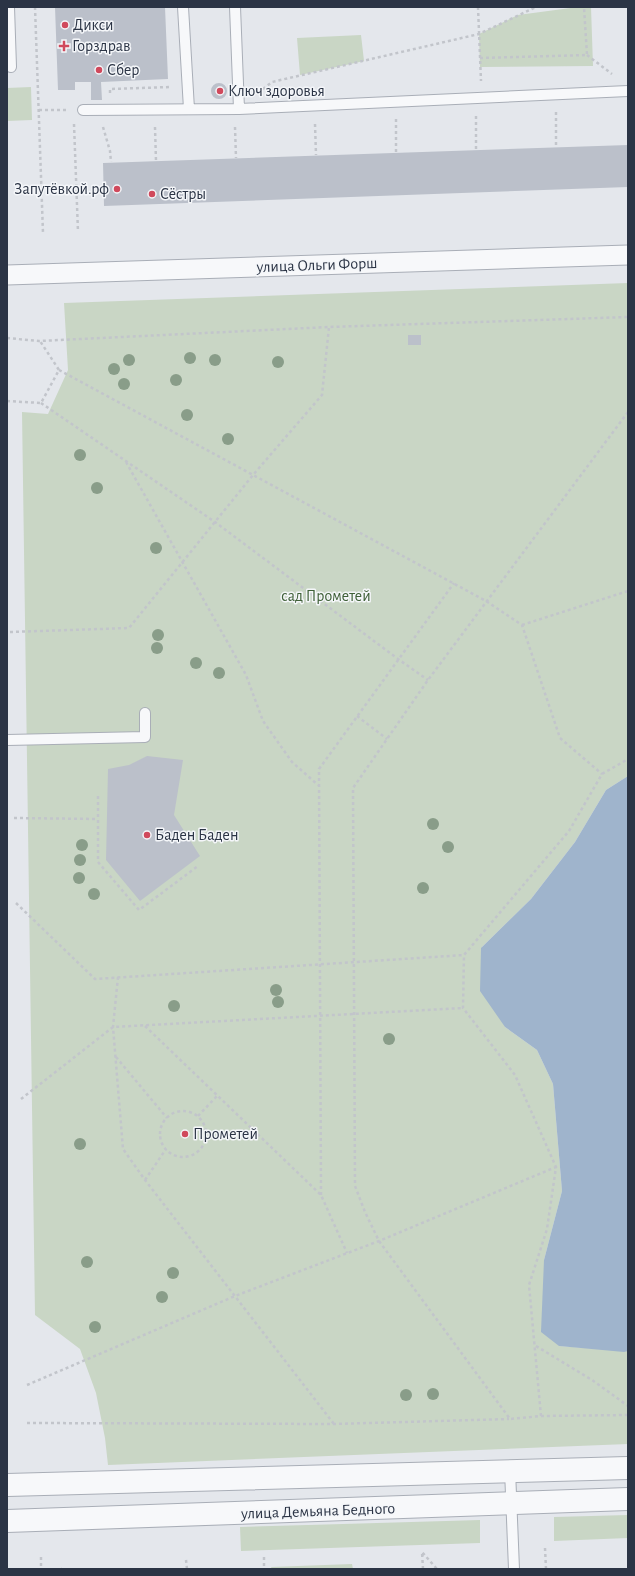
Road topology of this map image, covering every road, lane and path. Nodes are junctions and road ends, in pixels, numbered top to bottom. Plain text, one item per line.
1 (9, 7) edge
2 (35, 7) edge
3 (183, 7) edge
4 (235, 7) edge
5 (478, 7) edge
6 (536, 7) edge
7 (584, 7) edge
8 (479, 34) junction
9 (587, 54) junction
10 (480, 58) junction
11 (11, 67) dead end
12 (616, 77) dead end
13 (176, 86) dead end
14 (628, 91) edge
15 (556, 94) junction
16 (479, 98) junction
17 (396, 101) junction
18 (314, 105) junction
19 (189, 109) junction
20 (237, 109) junction
21 (39, 110) junction
22 (78, 110) junction
23 (97, 110) junction
24 (109, 110) junction
25 (556, 147) dead end
26 (476, 150) dead end
27 (396, 152) dead end
28 (316, 155) dead end
29 (236, 158) dead end
30 (111, 162) dead end
31 (78, 232) dead end
32 (43, 233) dead end
33 (628, 255) edge
34 (7, 275) edge
35 (628, 317) edge
36 (330, 327) junction
37 (7, 338) edge
38 (39, 340) junction
39 (59, 370) junction
40 (7, 401) edge
41 (41, 403) junction
42 (628, 412) edge
43 (125, 460) junction
44 (252, 475) junction
45 (215, 522) junction
46 (183, 561) junction
47 (454, 583) junction
48 (628, 591) edge
49 (486, 601) junction
50 (522, 625) junction
51 (10, 632) dead end
52 (398, 659) junction
53 (428, 680) junction
54 (145, 713) dead end
55 (357, 716) junction
56 (387, 739) junction
57 (7, 740) edge
58 (628, 759) edge
59 (602, 774) junction
60 (319, 786) junction
61 (98, 796) dead end
62 (14, 818) dead end
63 (98, 819) junction
64 (198, 866) dead end
65 (16, 903) dead end
66 (464, 955) junction
67 (354, 962) junction
68 (320, 964) junction
69 (118, 977) junction
70 (463, 1008) junction
71 (354, 1014) junction
72 (320, 1016) junction
73 (144, 1026) junction
74 (113, 1027) junction
75 (115, 1056) junction
76 (217, 1096) junction
77 (21, 1099) dead end
78 (198, 1116) junction
79 (167, 1118) junction
80 (166, 1149) junction
81 (556, 1167) junction
82 (145, 1180) junction
83 (321, 1196) junction
84 (379, 1241) junction
85 (347, 1253) junction
86 (235, 1296) junction
87 (536, 1346) junction
88 (27, 1385) dead end
89 (628, 1406) edge
90 (628, 1415) edge
91 (541, 1416) junction
92 (510, 1419) junction
93 (27, 1423) dead end
94 (334, 1424) junction
95 (628, 1468) edge
96 (510, 1470) junction
97 (7, 1485) edge
98 (628, 1499) edge
99 (511, 1503) junction
100 (7, 1521) edge
101 (545, 1548) dead end
102 (41, 1557) dead end
103 (264, 1557) dead end
104 (186, 1560) dead end
105 (41, 1569) edge
106 (187, 1569) edge
107 (264, 1569) edge
108 (423, 1569) edge
109 (437, 1569) edge
110 (514, 1569) edge
111 (546, 1569) edge

1 - 11 lane
2 - 21 path
3 - 19 lane
4 - 20 lane
5 - 8 path
6 - 8 path
7 - 9 path
8 - 10 path
8 - 20 path
9 - 10 path
9 - 12 path
10 - 16 path
13 - 24 path
14 - 15 lane
15 - 16 lane
15 - 25 path
16 - 17 lane
16 - 26 path
17 - 18 lane
17 - 27 path
18 - 20 lane
18 - 28 path
19 - 20 lane
19 - 24 lane
20 - 29 path
21 - 22 path
21 - 32 path
22 - 23 lane
22 - 31 path
23 - 24 lane
23 - 30 path
33 - 34 street, улица Ольги Форш
35 - 36 path
36 - 38 path
36 - 44 path
37 - 38 path
38 - 39 path
39 - 41 path
39 - 44 path
40 - 41 path
41 - 43 path
42 - 49 path
43 - 45 path
43 - 46 path
44 - 45 path
44 - 47 path
45 - 46 path
45 - 52 path
46 - 51 path
46 - 60 path
47 - 49 path
47 - 52 path
48 - 50 path
49 - 50 path
49 - 53 path
50 - 59 path
52 - 53 path
52 - 55 path
53 - 56 path
54 - 57 lane
55 - 56 path
55 - 60 path
56 - 67 path
58 - 59 path
59 - 66 path
60 - 68 path
61 - 63 path
62 - 63 path
63 - 64 path
65 - 69 path
66 - 67 path
66 - 70 path
67 - 68 path
67 - 71 path
68 - 69 path
68 - 72 path
69 - 74 path
70 - 71 path
70 - 81 path
71 - 72 path
71 - 84 path
72 - 73 path
72 - 83 path
73 - 74 path
73 - 76 path
74 - 75 path
74 - 77 path
75 - 79 path
75 - 82 path
76 - 78 path
76 - 83 path
78 - 79 path
78 - 80 path
79 - 80 path
80 - 82 path
81 - 84 path
81 - 87 path
82 - 86 path
83 - 85 path
84 - 85 path
84 - 92 path
85 - 86 path
86 - 88 path
86 - 94 path
87 - 89 path
87 - 91 path
90 - 91 path
91 - 92 path
92 - 94 path
93 - 94 path
95 - 96 street
96 - 97 street
96 - 99 lane
98 - 99 street, улица Демьяна Бедного
99 - 100 street, улица Демьяна Бедного
99 - 110 lane
101 - 111 path
102 - 105 path
103 - 107 path
104 - 106 path
108 - 109 path

